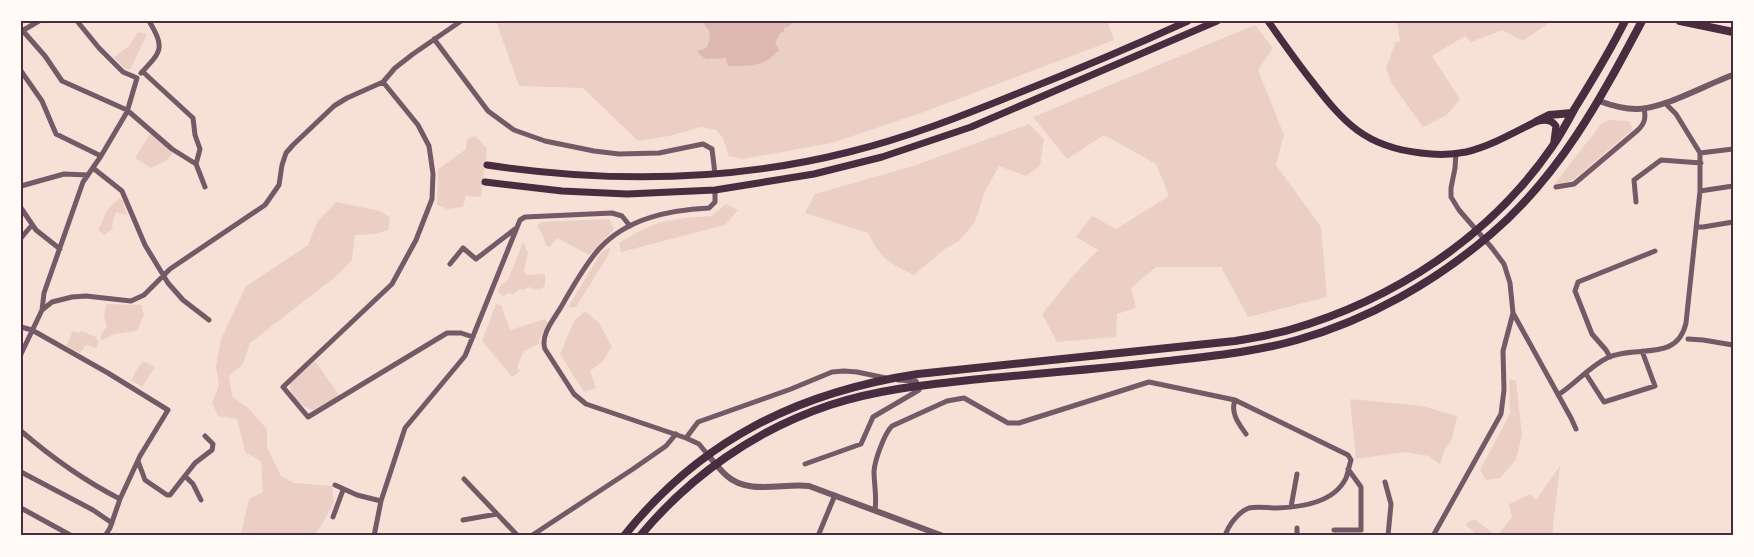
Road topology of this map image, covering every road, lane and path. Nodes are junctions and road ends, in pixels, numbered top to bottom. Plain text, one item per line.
1 (39, 21) edge
2 (77, 21) edge
3 (149, 21) edge
4 (461, 21) edge
5 (1188, 21) edge
6 (1217, 21) edge
7 (1625, 21) edge
8 (1642, 21) edge
9 (1680, 21) edge
10 (1272, 23) edge
11 (22, 31) edge
12 (1733, 32) edge
13 (434, 39) junction
14 (21, 71) edge
15 (143, 72) junction
16 (1733, 75) edge
17 (137, 78) junction
18 (383, 82) junction
19 (1599, 101) junction
20 (1665, 103) junction
21 (1644, 108) junction
22 (127, 110) junction
23 (1572, 113) junction
24 (1538, 121) junction
25 (1552, 147) junction
26 (1733, 148) edge
27 (1456, 153) junction
28 (1700, 153) junction
29 (101, 156) junction
30 (1701, 163) junction
31 (196, 164) junction
32 (487, 165) dead end
33 (93, 168) junction
34 (715, 174) junction
35 (88, 175) junction
36 (485, 182) dead end
37 (21, 186) edge
38 (1733, 186) edge
39 (205, 187) dead end
40 (1556, 187) dead end
41 (715, 190) junction
42 (1700, 191) junction
43 (1636, 202) dead end
44 (21, 208) edge
45 (1733, 222) edge
46 (32, 225) junction
47 (630, 226) junction
48 (1696, 227) junction
49 (516, 228) junction
50 (21, 237) edge
51 (60, 249) junction
52 (1655, 250) dead end
53 (450, 264) dead end
54 (164, 276) junction
55 (42, 310) junction
56 (1513, 313) junction
57 (209, 320) dead end
58 (21, 327) edge
59 (32, 330) junction
60 (473, 337) junction
61 (1688, 339) dead end
62 (1733, 345) edge
63 (1642, 351) junction
64 (21, 354) edge
65 (1610, 357) junction
66 (1586, 374) junction
67 (1558, 395) junction
68 (1235, 400) junction
69 (1576, 429) dead end
70 (22, 434) edge
71 (676, 434) junction
72 (1246, 434) dead end
73 (205, 436) dead end
74 (686, 438) junction
75 (708, 455) junction
76 (138, 461) junction
77 (805, 464) dead end
78 (716, 465) junction
79 (1348, 469) junction
80 (21, 472) edge
81 (1297, 474) dead end
82 (185, 477) junction
83 (464, 479) dead end
84 (1385, 482) dead end
85 (335, 485) dead end
86 (343, 490) junction
87 (835, 495) junction
88 (120, 499) junction
89 (201, 500) dead end
90 (381, 501) junction
91 (1291, 507) junction
92 (21, 508) edge
93 (874, 510) junction
94 (497, 514) junction
95 (333, 517) dead end
96 (463, 520) dead end
97 (112, 523) junction
98 (1297, 528) dead end
99 (1334, 530) dead end
100 (72, 536) edge
101 (105, 536) edge
102 (374, 536) edge
103 (518, 536) edge
104 (531, 536) edge
105 (624, 536) edge
106 (639, 536) edge
107 (818, 536) edge
108 (943, 536) edge
109 (1225, 536) edge
110 (1297, 536) edge
111 (1388, 536) edge
112 (1433, 536) edge

1 - 11 street
2 - 17 street
3 - 15 street
4 - 13 street
5 - 34 main road
6 - 41 main road
7 - 23 main road
8 - 19 main road
9 - 12 highway
10 - 27 main road
11 - 22 street
13 - 18 street
13 - 34 street
14 - 29 street
15 - 17 street
15 - 31 street
16 - 20 street
17 - 22 street
18 - 54 street
18 - 60 street
19 - 21 street
19 - 78 main road
20 - 21 street
20 - 28 street
21 - 40 street
22 - 29 street
22 - 31 street
23 - 24 main road
23 - 25 main road
24 - 25 main road
24 - 27 main road
25 - 75 main road
26 - 28 street
27 - 56 street
28 - 30 street
29 - 33 street
30 - 42 street
30 - 43 street
31 - 39 street
32 - 34 main road
33 - 35 street
33 - 54 street
35 - 37 street
35 - 51 street
36 - 41 main road
38 - 42 street
41 - 47 street
42 - 48 street
44 - 46 street
45 - 48 street
46 - 50 street
46 - 51 street
47 - 49 street
47 - 71 street
48 - 63 street
49 - 53 street
49 - 60 street
51 - 55 street
52 - 65 street
54 - 55 street
54 - 57 street
55 - 59 street
56 - 67 street
56 - 112 street
58 - 59 street
59 - 64 street
59 - 76 street
60 - 90 street
61 - 62 street
63 - 65 street
63 - 66 street
65 - 66 street
66 - 67 street
67 - 69 street
68 - 72 street
68 - 79 street
68 - 93 street
70 - 88 street
71 - 74 street
71 - 104 street
73 - 82 street
74 - 75 street
74 - 77 street
75 - 78 street
75 - 105 main road
76 - 82 street
76 - 88 street
78 - 87 street
78 - 106 main road
79 - 91 street
79 - 99 street
80 - 97 street
81 - 91 street
82 - 89 street
83 - 94 street
84 - 111 street
85 - 86 street
86 - 90 street
86 - 95 street
87 - 93 street
87 - 107 street
88 - 97 street
90 - 102 street
91 - 109 street
92 - 100 street
93 - 108 street
94 - 96 street
94 - 103 street
97 - 101 street
98 - 110 street

